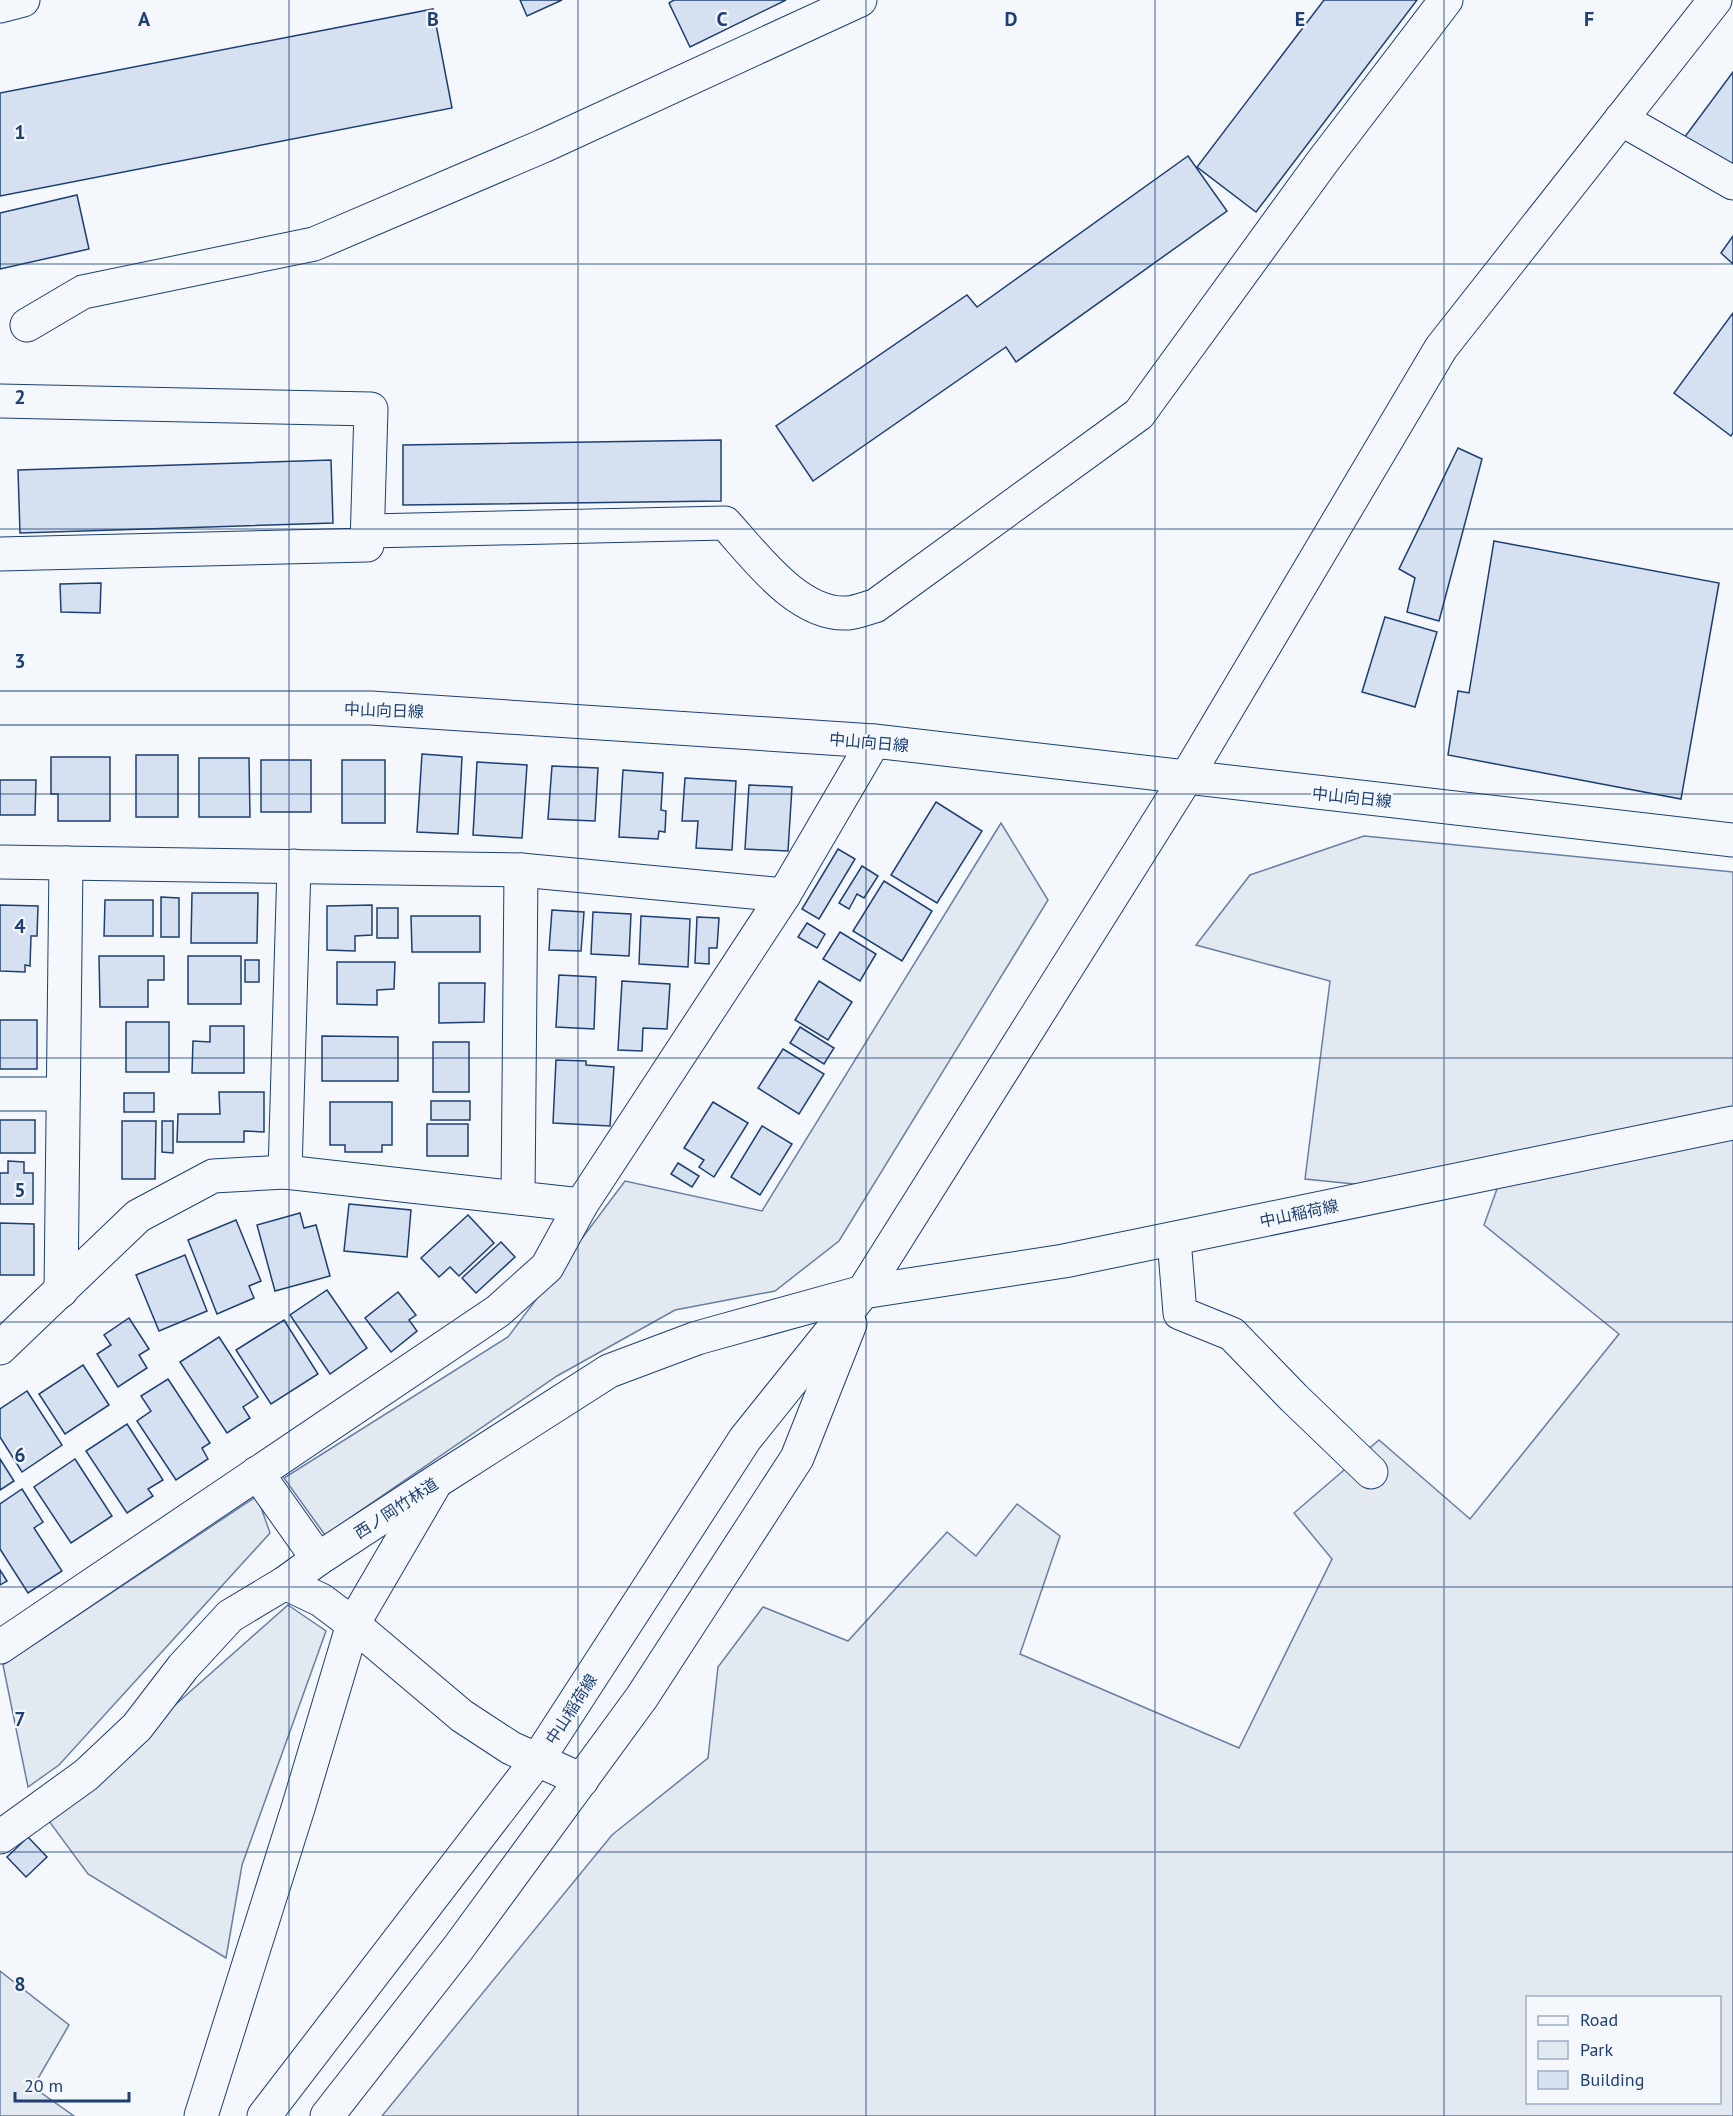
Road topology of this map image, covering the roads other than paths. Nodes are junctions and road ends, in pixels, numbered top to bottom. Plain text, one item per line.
1 (23, 0) edge
2 (860, 0) edge
3 (1446, 0) edge
4 (1715, 0) edge
5 (0, 6) edge
6 (1621, 118) junction
7 (1733, 183) edge
8 (27, 326) dead end
9 (0, 401) edge
10 (369, 531) junction
11 (0, 554) edge
12 (0, 708) edge
13 (874, 741) junction
14 (1186, 778) junction
15 (1733, 840) edge
16 (0, 862) edge
17 (66, 863) junction
18 (294, 866) junction
19 (520, 870) junction
20 (784, 895) junction
21 (0, 1094) edge
22 (63, 1094) junction
23 (1733, 1123) edge
24 (285, 1172) junction
25 (518, 1198) junction
26 (581, 1205) junction
27 (1174, 1239) junction
28 (61, 1290) junction
29 (863, 1292) junction
30 (8, 1334) edge
31 (1371, 1472) dead end
32 (257, 1473) junction
33 (437, 1481) junction
34 (318, 1559) junction
35 (285, 1584) junction
36 (353, 1624) junction
37 (0, 1647) edge
38 (538, 1759) junction
39 (582, 1779) junction
40 (0, 1837) edge
41 (201, 2116) edge
42 (264, 2116) edge
43 (327, 2116) edge

1 - 5 street
2 - 8 street
3 - 10 street
4 - 6 street
6 - 7 street
6 - 14 street
9 - 10 street
10 - 11 street
12 - 13 street, 中山向日線
13 - 14 street, 中山向日線
13 - 20 street
14 - 15 street, 中山向日線
14 - 29 street
16 - 17 street
17 - 18 street
17 - 22 street
18 - 19 street
18 - 24 street
19 - 20 street
19 - 25 street
20 - 26 street
21 - 22 street
22 - 28 street
23 - 27 street, 中山稲荷線
24 - 25 street
24 - 28 street
25 - 26 street
26 - 32 street
27 - 29 street, 中山稲荷線
27 - 31 street
28 - 30 street
29 - 33 street, 西ノ岡竹林道
29 - 38 street, 中山稲荷線
29 - 39 street
32 - 34 street
32 - 37 street
33 - 34 street, 西ノ岡竹林道
33 - 36 street
34 - 35 street, 西ノ岡竹林道
35 - 36 street
35 - 40 street, 西ノ岡竹林道
36 - 38 street
36 - 41 street
38 - 39 street
38 - 42 street, 中山稲荷線
39 - 43 street

